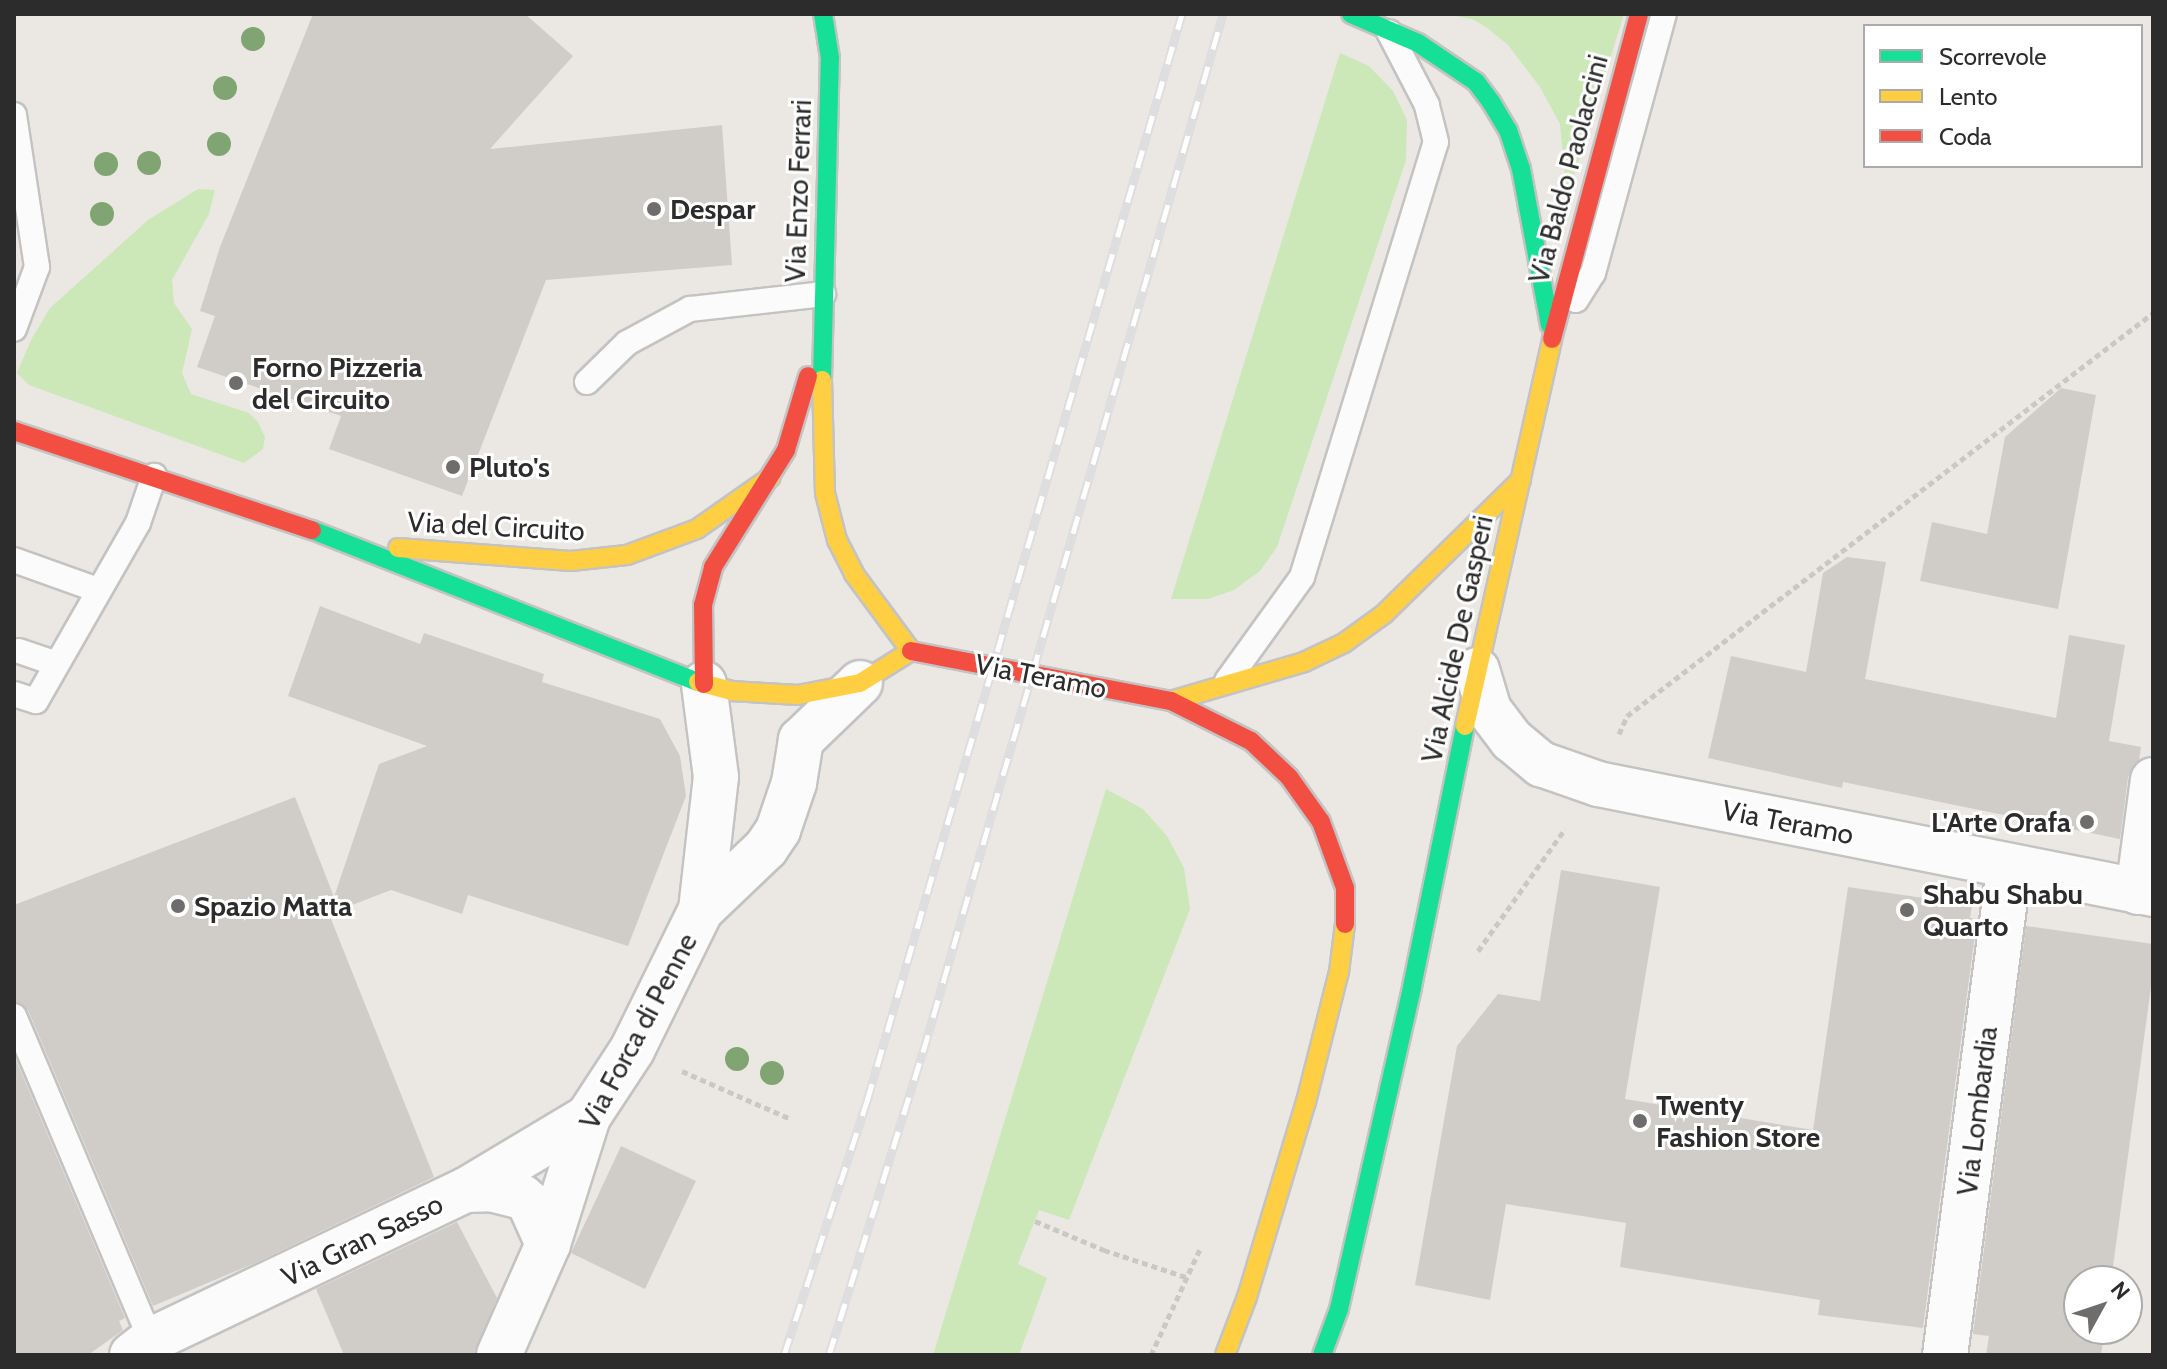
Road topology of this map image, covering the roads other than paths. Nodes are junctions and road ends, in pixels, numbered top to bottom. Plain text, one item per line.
1 (800, 14) edge
2 (823, 14) edge
3 (1351, 14) edge
4 (1639, 14) edge
5 (1664, 14) edge
6 (1389, 31) junction
7 (836, 44) junction
8 (14, 115) edge
9 (823, 294) junction
10 (821, 326) junction
11 (14, 329) edge
12 (1552, 339) junction
13 (587, 382) dead end
14 (14, 431) edge
15 (154, 476) junction
16 (771, 477) junction
17 (1521, 480) junction
18 (356, 545) junction
19 (14, 560) edge
20 (98, 590) junction
21 (19, 651) dead end
22 (911, 651) junction
23 (56, 664) junction
24 (1477, 670) junction
25 (860, 683) junction
26 (704, 684) junction
27 (1223, 686) junction
28 (14, 694) edge
29 (1171, 701) junction
30 (2153, 780) edge
31 (2009, 866) junction
32 (2146, 893) edge
33 (701, 910) junction
34 (14, 1016) edge
35 (588, 1117) junction
36 (466, 1190) junction
37 (548, 1244) junction
38 (142, 1348) edge
39 (499, 1355) edge
40 (1225, 1355) edge
41 (1322, 1355) edge
42 (1945, 1355) edge

1 - 7 street
2 - 7 main road, Via Enzo Ferrari
3 - 6 main road, Via Alcide De Gasperi
4 - 12 main road, Via Baldo Paolaccini
5 - 12 lane
6 - 12 main road, Via Alcide De Gasperi
6 - 27 lane
7 - 9 main road, Via Enzo Ferrari
8 - 11 lane
9 - 10 main road, Via Enzo Ferrari
9 - 13 lane
10 - 16 main road, Via Enzo Ferrari
10 - 22 main road, Via Enzo Ferrari
12 - 17 main road, Via Alcide De Gasperi
14 - 15 main road, Via del Circuito
15 - 18 main road, Via del Circuito
15 - 20 lane
16 - 18 main road, Via del Circuito
16 - 26 main road
17 - 24 main road, Via Alcide De Gasperi
17 - 27 main road, Via Teramo
18 - 26 main road, Via del Circuito
19 - 20 lane
20 - 23 lane
21 - 23 lane
22 - 25 main road, Via del Circuito
22 - 29 main road, Via Teramo
23 - 28 lane
24 - 31 street, Via Teramo
24 - 41 main road, Via Alcide De Gasperi
25 - 26 main road, Via del Circuito
25 - 33 street, Via Forca di Penne
26 - 33 street, Via Forca di Penne
27 - 29 main road, Via Teramo
29 - 40 main road, Via Teramo
30 - 32 street
31 - 32 street, Via Teramo
31 - 42 street, Via Lombardia
33 - 35 street, Via Forca di Penne
34 - 38 lane
35 - 36 street, Via Gran Sasso
35 - 37 street, Via Forca di Penne
36 - 37 street
36 - 38 street, Via Gran Sasso
37 - 39 street, Via Forca di Penne

